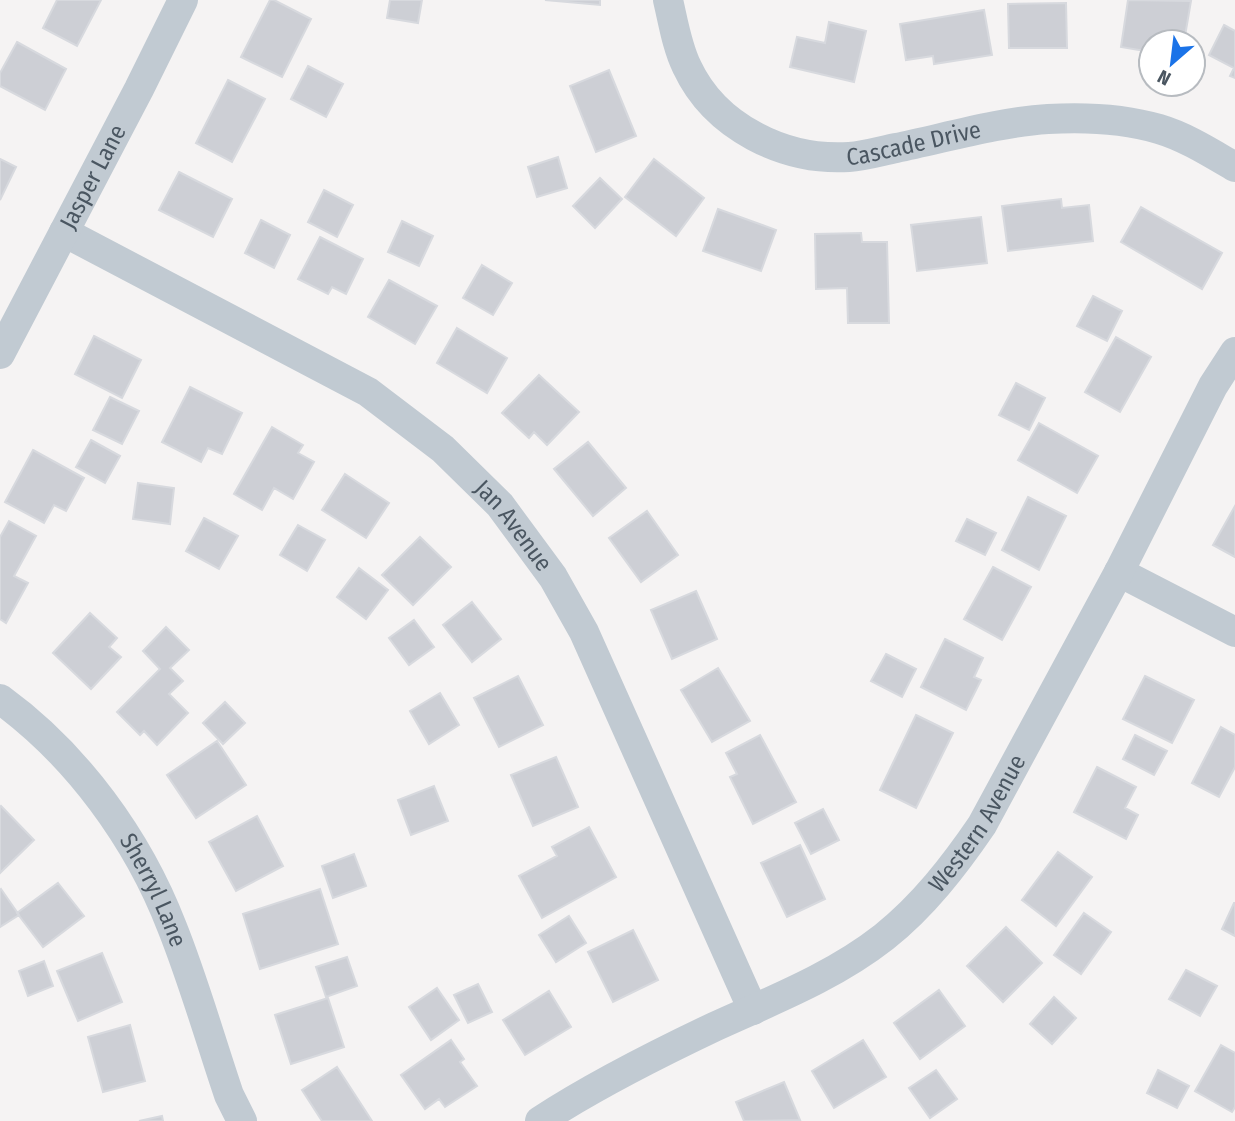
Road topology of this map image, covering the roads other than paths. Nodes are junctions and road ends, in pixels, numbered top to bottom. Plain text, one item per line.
1 (183, 0) edge
2 (668, 0) edge
3 (1235, 167) edge
4 (64, 232) junction
5 (1235, 352) edge
6 (0, 354) edge
7 (1119, 572) junction
8 (1235, 632) edge
9 (0, 699) edge
10 (753, 1010) junction
11 (242, 1121) edge
12 (540, 1121) edge

1 - 4 street, Jasper Lane
2 - 3 street, Cascade Drive
4 - 6 street, Jasper Lane
4 - 10 street, Jan Avenue
5 - 7 street, Western Avenue
7 - 8 street
7 - 10 street, Western Avenue
9 - 11 street, Sherryl Lane
10 - 12 street, Western Avenue

